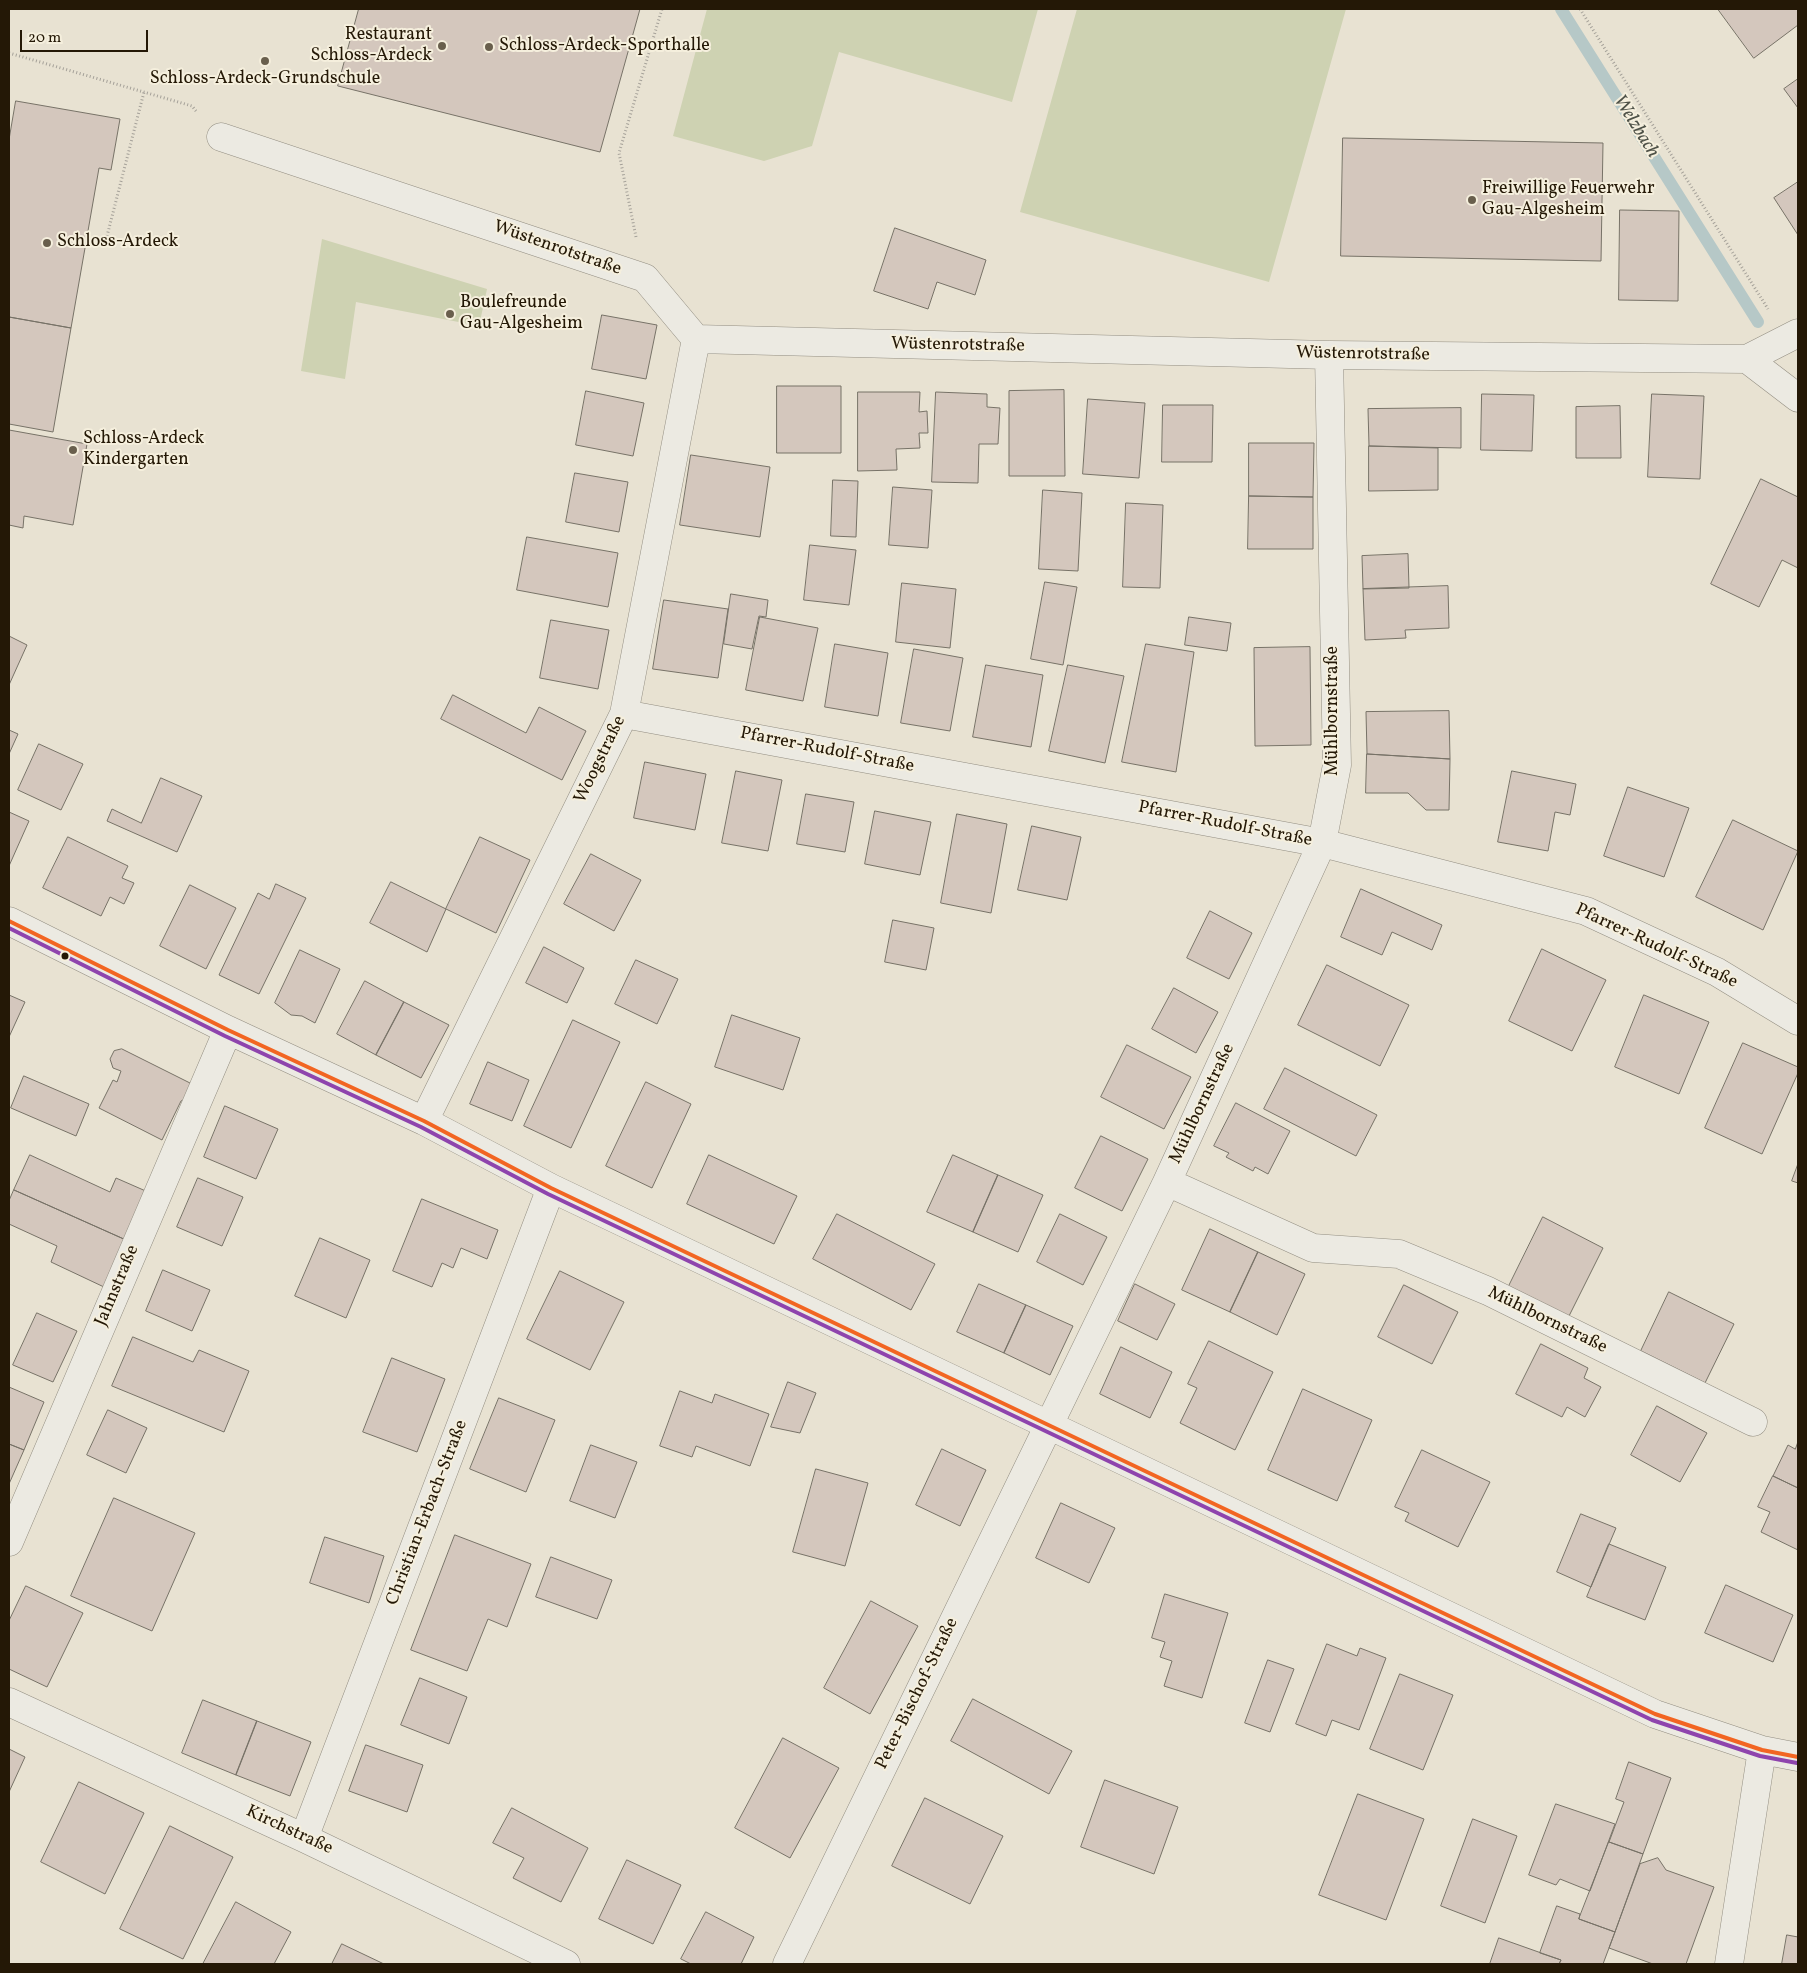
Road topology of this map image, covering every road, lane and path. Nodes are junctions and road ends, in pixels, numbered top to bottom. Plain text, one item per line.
1 (662, 9) edge
2 (1580, 9) edge
3 (9, 52) edge
4 (144, 92) junction
5 (221, 137) joint
6 (107, 236) dead end
7 (645, 278) junction
8 (1793, 336) edge
9 (696, 339) junction
10 (1329, 355) junction
11 (1747, 359) junction
12 (1798, 398) edge
13 (624, 714) junction
14 (1322, 843) junction
15 (9, 921) edge
16 (1798, 1021) edge
17 (228, 1030) junction
18 (424, 1121) junction
19 (1167, 1182) junction
20 (551, 1188) junction
21 (1753, 1422) dead end
22 (1048, 1424) junction
23 (9, 1542) edge
24 (9, 1702) edge
25 (1762, 1750) junction
26 (1798, 1756) edge
27 (304, 1838) junction
28 (566, 1964) edge
29 (787, 1964) edge
30 (1729, 1964) edge

1 - 7 path
2 - 8 path
3 - 4 path
4 - 5 path
4 - 6 path
5 - 7 street, Wüstenrotstraße
7 - 9 street, Wüstenrotstraße
8 - 11 street
9 - 10 street, Wüstenrotstraße
9 - 13 street, Woogstraße
10 - 11 street, Wüstenrotstraße
10 - 14 street, Mühlbornstraße
11 - 12 street
13 - 14 street, Pfarrer-Rudolf-Straße
13 - 18 street, Woogstraße
14 - 16 street, Pfarrer-Rudolf-Straße
14 - 19 street, Mühlbornstraße
15 - 17 street
17 - 18 street
17 - 23 street, Jahnstraße
18 - 20 street
19 - 21 street, Mühlbornstraße
19 - 22 street, Mühlbornstraße
20 - 22 street
20 - 27 street, Christian-Erbach-Straße
22 - 25 street
22 - 29 street, Peter-Bischof-Straße
24 - 27 street, Kirchstraße
25 - 26 street
25 - 30 street
27 - 28 street, Kirchstraße

